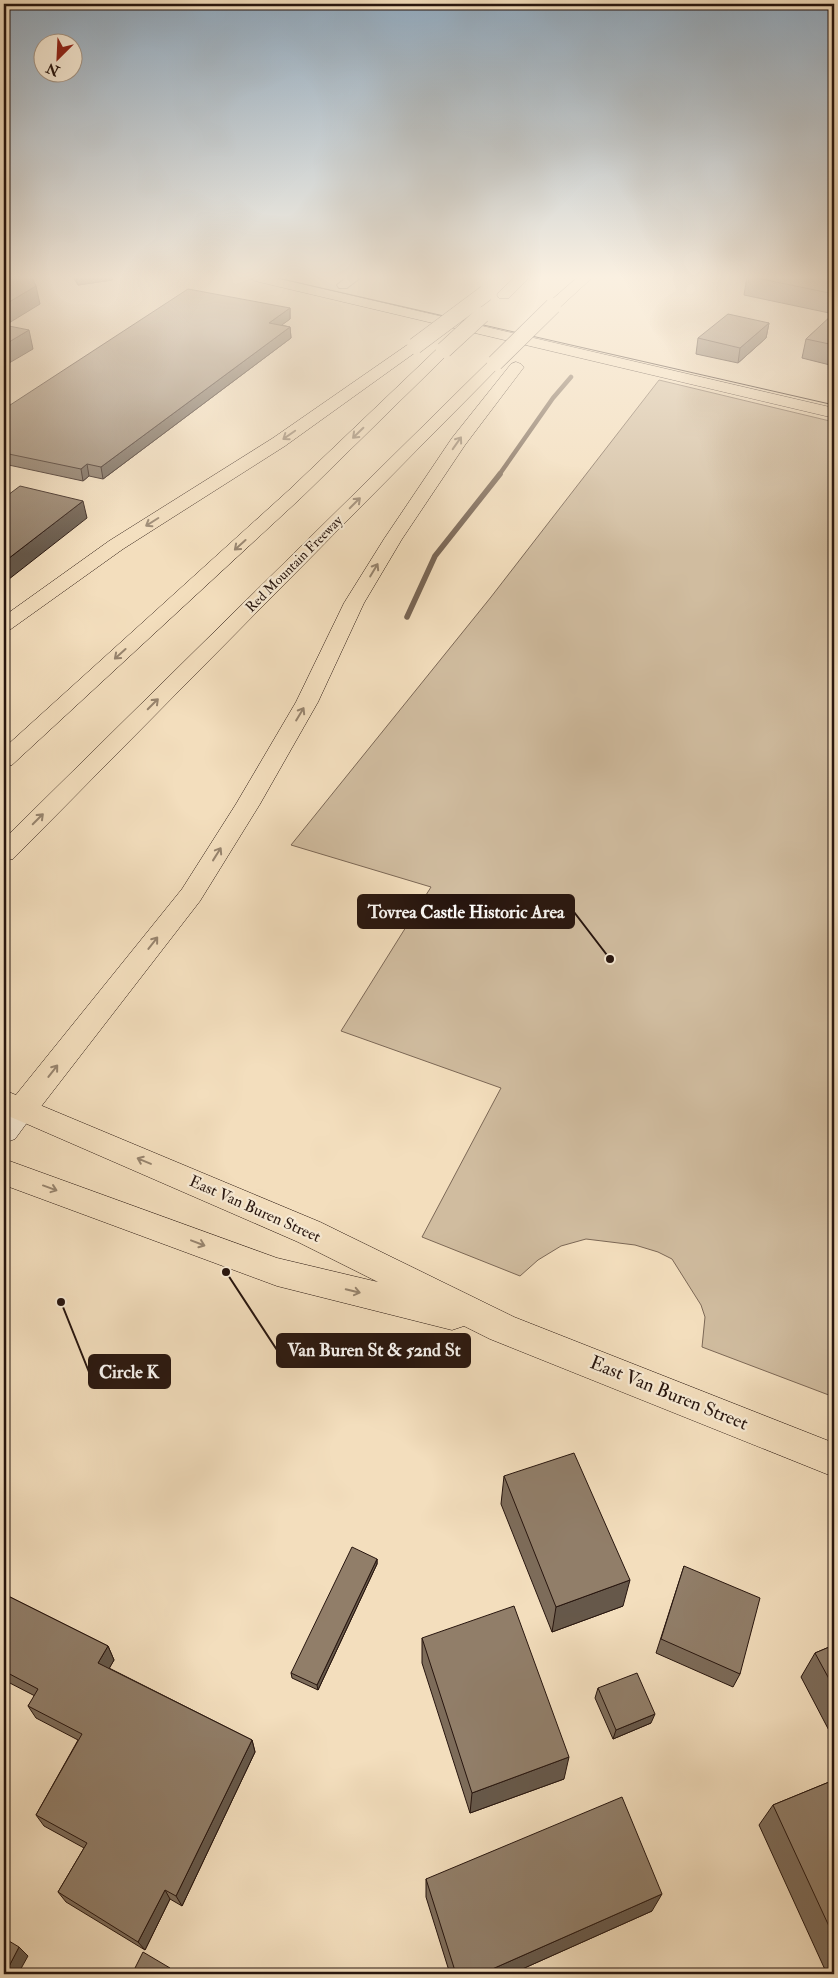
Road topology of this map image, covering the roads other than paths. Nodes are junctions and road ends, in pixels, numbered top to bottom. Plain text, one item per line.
1 (382, 369) edge
2 (424, 369) edge
3 (489, 369) edge
4 (514, 369) edge
5 (648, 369) edge
6 (834, 413) edge
7 (4, 625) edge
8 (4, 760) edge
9 (4, 853) edge
10 (10, 1114) edge
11 (4, 1172) edge
12 (502, 1328) junction
13 (834, 1460) edge

1 -> 7 main road, bridge
2 -> 8 main road, bridge
9 -> 3 main road, Red Mountain Freeway, bridge
10 -> 4 main road
5 - 6 main road
12 -> 10 main road, East Van Buren Street
11 -> 12 main road, East Van Buren Street
12 - 13 main road, East Van Buren Street

